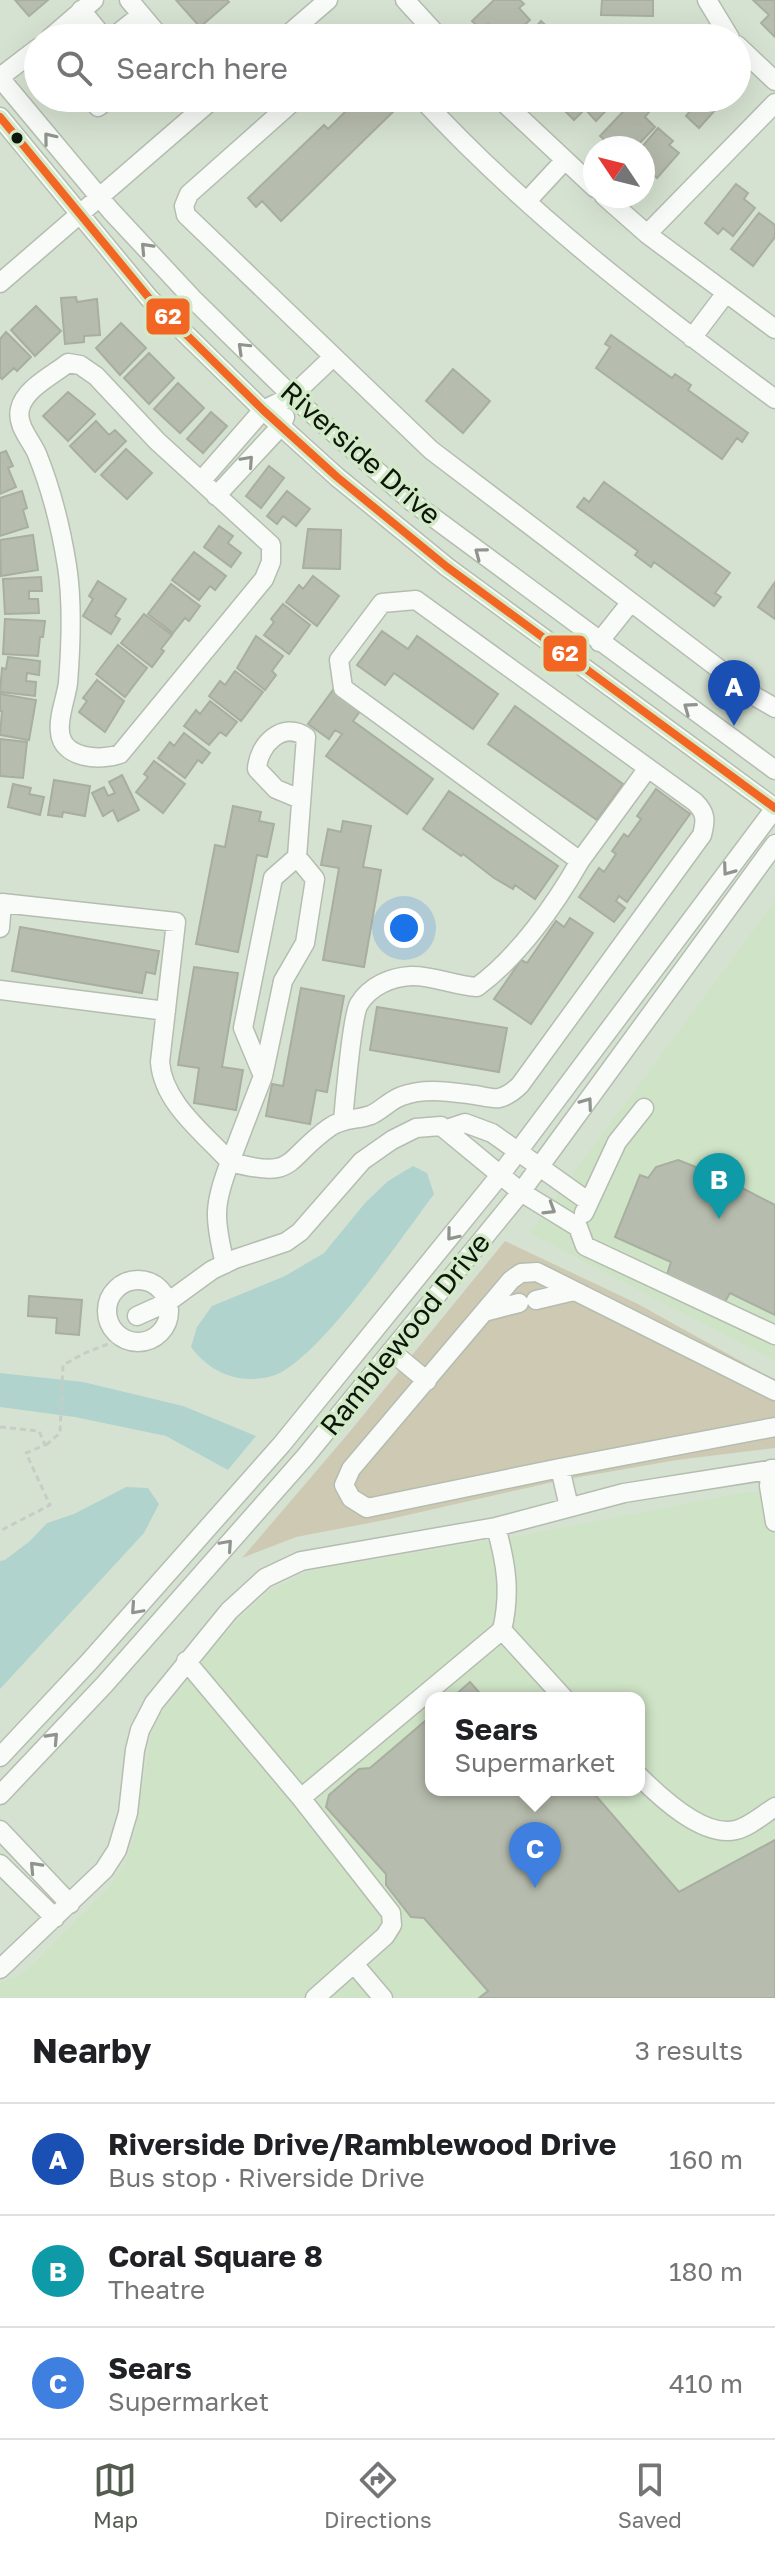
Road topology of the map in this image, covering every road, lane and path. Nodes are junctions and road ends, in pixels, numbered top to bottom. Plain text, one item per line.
1 (129, 0) edge
2 (328, 0) edge
3 (405, 0) edge
4 (707, 0) edge
5 (87, 5) edge
6 (141, 15) junction
7 (66, 24) edge
8 (97, 24) edge
9 (130, 24) edge
10 (149, 24) edge
11 (300, 24) edge
12 (427, 24) edge
13 (722, 24) edge
14 (751, 58) edge
15 (24, 59) edge
16 (0, 78) edge
17 (775, 81) edge
18 (775, 103) edge
19 (24, 107) edge
20 (28, 112) edge
21 (198, 112) edge
22 (269, 112) edge
23 (434, 112) edge
24 (514, 112) edge
25 (0, 117) edge
26 (565, 160) junction
27 (583, 177) edge
28 (99, 197) junction
29 (527, 201) junction
30 (618, 208) edge
31 (80, 215) junction
32 (647, 234) junction
33 (0, 283) edge
34 (726, 293) junction
35 (775, 329) edge
36 (692, 338) junction
37 (333, 357) junction
38 (292, 396) junction
39 (775, 399) edge
40 (263, 410) junction
41 (281, 426) junction
42 (201, 481) junction
43 (216, 496) junction
44 (631, 602) junction
45 (599, 642) junction
46 (775, 708) edge
47 (648, 768) junction
48 (775, 770) edge
49 (300, 799) dead end
50 (775, 808) edge
51 (775, 844) edge
52 (297, 857) junction
53 (580, 861) junction
54 (0, 928) edge
55 (0, 990) edge
56 (166, 1011) junction
57 (263, 1076) junction
58 (644, 1108) dead end
59 (343, 1120) junction
60 (447, 1129) junction
61 (519, 1150) junction
62 (230, 1162) junction
63 (541, 1166) junction
64 (501, 1174) junction
65 (521, 1192) junction
66 (589, 1202) junction
67 (578, 1227) junction
68 (225, 1264) junction
69 (574, 1291) junction
70 (168, 1302) junction
71 (484, 1312) junction
72 (137, 1316) dead end
73 (775, 1335) edge
74 (123, 1338) junction
75 (391, 1351) junction
76 (427, 1381) junction
77 (775, 1391) edge
78 (0, 1427) edge
79 (775, 1427) edge
80 (45, 1445) junction
81 (560, 1468) junction
82 (773, 1469) edge
83 (569, 1507) junction
84 (775, 1522) edge
85 (496, 1527) junction
86 (0, 1531) edge
87 (502, 1630) junction
88 (186, 1661) junction
89 (428, 1692) edge
90 (559, 1692) edge
91 (425, 1694) edge
92 (0, 1757) edge
93 (645, 1781) edge
94 (0, 1795) edge
95 (301, 1798) junction
96 (775, 1807) edge
97 (0, 1830) edge
98 (0, 1864) edge
99 (70, 1904) junction
100 (55, 1918) junction
101 (354, 1964) junction
102 (0, 1969) edge
103 (315, 1998) edge
104 (383, 1998) edge

1 - 6 street
2 - 11 street
3 - 12 street
4 - 13 street
5 - 7 street
5 - 8 street
6 - 9 street
6 - 10 street
14 - 17 street
15 - 16 street
19 -> 16 street, Riverside Drive
18 - 32 street
28 -> 20 street, Riverside Drive
21 - 28 street
22 - 37 street
23 - 29 street
24 - 26 street
25 - 31 street, Riverside Drive
26 - 27 street
26 - 29 street
28 - 31 street
38 -> 28 street, Riverside Drive
29 - 36 street
30 - 32 street
31 - 33 street
31 - 40 street, Riverside Drive
32 - 34 street
34 - 35 street
34 - 36 street
36 - 39 street
37 - 38 street
37 - 44 street
38 - 40 street
38 - 41 street
45 -> 38 street, Riverside Drive
40 - 41 street, Riverside Drive
40 - 42 street
43 -> 41 street
41 - 50 street, Riverside Drive
42 - 43 street
42 - 43 street
44 - 45 street
44 - 46 street
48 -> 45 street, Riverside Drive
47 - 53 street
47 - 53 street
47 - 59 street
49 - 52 street
50 -> 61 street, Ramblewood Drive
63 -> 51 street, Ramblewood Drive
52 - 57 street
52 - 57 street
53 - 59 street
54 - 56 street
55 - 56 street
56 - 62 street
57 - 62 street
58 - 66 street
59 - 62 street
60 - 61 street
60 - 64 street
60 - 68 street
61 - 63 street
61 - 64 street, Ramblewood Drive
62 - 68 street
63 - 65 street, Ramblewood Drive
63 - 66 street
64 - 65 street
64 -> 92 street, Ramblewood Drive
65 -> 67 street
65 - 75 street, Ramblewood Drive
66 - 67 street
67 - 73 street
68 - 70 street
69 - 71 street
69 - 71 street
69 - 77 street
70 - 72 street
70 - 74 street
70 - 74 street
71 - 76 street
74 - 80 path
75 - 76 street
94 -> 75 street, Ramblewood Drive
76 - 81 street
78 - 80 path
79 - 81 street
80 - 86 path
81 - 83 street
82 - 83 street
82 - 84 street
83 - 85 street
85 - 87 street
85 - 88 street
87 - 89 street
87 - 90 street
88 - 95 street
88 - 99 street
91 - 95 street
93 - 96 street
95 - 101 street
99 -> 97 street
98 - 100 street
99 - 100 street
100 - 102 street
101 - 103 street
101 - 104 street

